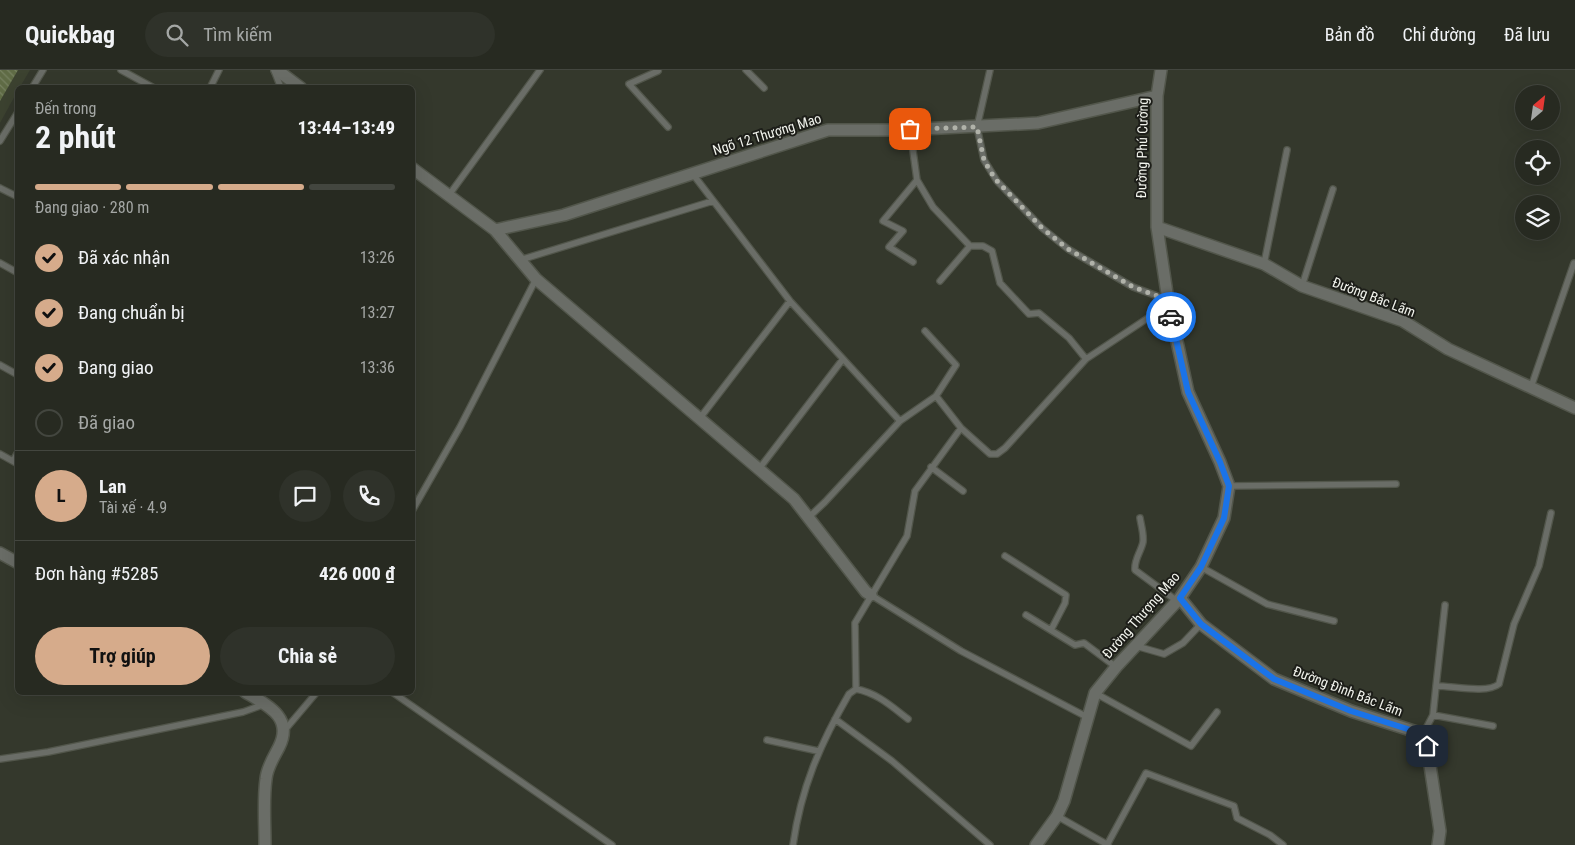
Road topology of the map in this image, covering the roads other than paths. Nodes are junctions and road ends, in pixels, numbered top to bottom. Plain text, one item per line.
1 (43, 70) edge
2 (122, 70) edge
3 (219, 70) edge
4 (275, 70) edge
5 (540, 70) edge
6 (657, 70) edge
7 (746, 70) edge
8 (990, 70) edge
9 (1161, 70) edge
10 (34, 85) edge
11 (149, 85) edge
12 (212, 85) edge
13 (279, 85) edge
14 (297, 85) edge
15 (764, 88) dead end
16 (1157, 96) junction
17 (15, 117) edge
18 (668, 127) dead end
19 (977, 127) junction
20 (910, 129) junction
21 (0, 141) edge
22 (1286, 150) dead end
23 (415, 170) edge
24 (692, 174) junction
25 (917, 180) junction
26 (0, 188) edge
27 (1333, 189) dead end
28 (450, 195) junction
29 (15, 196) edge
30 (713, 201) junction
31 (1157, 226) junction
32 (495, 230) junction
33 (970, 246) junction
34 (520, 260) junction
35 (913, 262) dead end
36 (0, 263) edge
37 (1574, 263) edge
38 (1264, 264) junction
39 (15, 271) edge
40 (536, 279) junction
41 (940, 281) dead end
42 (1302, 286) junction
43 (1168, 300) junction
44 (790, 301) junction
45 (925, 331) dead end
46 (843, 359) junction
47 (1086, 359) junction
48 (0, 365) edge
49 (15, 372) edge
50 (1531, 387) junction
51 (936, 396) junction
52 (1575, 408) edge
53 (700, 418) junction
54 (900, 421) junction
55 (961, 428) junction
56 (0, 454) edge
57 (15, 463) edge
58 (931, 467) junction
59 (759, 469) junction
60 (1396, 484) dead end
61 (1229, 486) junction
62 (963, 491) dead end
63 (415, 506) edge
64 (1551, 513) dead end
65 (808, 518) junction
66 (1140, 518) dead end
67 (0, 553) edge
68 (1006, 556) dead end
69 (15, 561) edge
70 (1201, 567) junction
71 (871, 595) junction
72 (1178, 600) junction
73 (1445, 605) dead end
74 (1026, 615) dead end
75 (1334, 621) dead end
76 (1201, 624) junction
77 (1051, 630) junction
78 (1135, 646) junction
79 (1116, 667) junction
80 (1436, 686) junction
81 (856, 689) junction
82 (1095, 694) junction
83 (250, 695) edge
84 (314, 695) edge
85 (396, 695) edge
86 (267, 704) junction
87 (1217, 712) dead end
88 (1433, 715) junction
89 (1087, 717) junction
90 (835, 719) junction
91 (908, 719) dead end
92 (1493, 726) dead end
93 (284, 731) junction
94 (1423, 734) junction
95 (767, 740) dead end
96 (818, 751) junction
97 (0, 759) edge
98 (1057, 816) junction
99 (265, 845) edge
100 (612, 845) edge
101 (793, 845) edge
102 (990, 845) edge
103 (1036, 845) edge
104 (1107, 845) edge
105 (1282, 845) edge
106 (1438, 845) edge

1 - 10 lane
2 - 11 lane
3 - 12 lane
4 - 13 lane
4 - 14 street
5 - 28 lane
6 - 18 lane
7 - 15 lane
8 - 19 lane
9 - 16 street, Đường Phú Cường
16 - 19 street, Ngõ 12 Thượng Mao
16 - 31 street, Đường Phú Cường
17 - 21 lane
19 - 20 street, Ngõ 12 Thượng Mao
19 - 43 lane
20 - 24 street, Ngõ 12 Thượng Mao
20 - 25 lane
22 - 38 lane
23 - 28 street
24 - 30 lane
24 - 32 street, Ngõ 12 Thượng Mao
25 - 33 lane
25 - 35 lane
26 - 29 lane
27 - 42 lane
28 - 32 street
30 - 34 lane
30 - 44 lane
31 - 38 street, Đường Bắc Lãm
31 - 43 street, Đường Thượng Mao
32 - 34 street
33 - 41 lane
33 - 47 lane
34 - 40 street
36 - 39 lane
37 - 50 lane
38 - 42 street, Đường Bắc Lãm
40 - 53 street
40 - 63 lane
42 - 50 street, Đường Bắc Lãm
43 - 47 lane
43 - 61 street, Đường Thượng Mao
44 - 46 lane
44 - 53 lane
45 - 51 lane
46 - 54 lane
46 - 59 lane
47 - 55 lane
48 - 49 lane
50 - 52 street, Đường Bắc Lãm
51 - 54 lane
51 - 55 lane
53 - 59 street
54 - 65 lane
55 - 58 lane
56 - 57 lane
58 - 62 lane
58 - 71 lane
59 - 65 street
60 - 61 lane
61 - 70 street, Đường Thượng Mao
64 - 80 lane
65 - 71 street
66 - 72 lane
67 - 69 street
68 - 77 lane
70 - 72 street, Đường Thượng Mao
70 - 75 lane
71 - 81 lane
71 - 89 lane
72 - 76 street, Đường Đình Bắc Lãm
72 - 78 street, Đường Thượng Mao
73 - 80 lane
74 - 77 lane
76 - 78 lane
76 - 94 street, Đường Đình Bắc Lãm
77 - 79 lane
78 - 79 street, Đường Thượng Mao
79 - 82 street, Đường Thượng Mao
80 - 88 lane
81 - 90 lane
81 - 91 lane
82 - 87 lane
82 - 89 street, Đường Thượng Mao
83 - 86 street
84 - 93 lane
85 - 100 lane
86 - 93 street
86 - 97 lane
88 - 92 lane
88 - 94 lane
89 - 98 street, Đường Thượng Mao
90 - 96 lane
90 - 102 lane
93 - 99 street
94 - 106 street
95 - 96 lane
96 - 101 lane
98 - 103 street, Đường Thượng Mao
98 - 104 lane
104 - 105 lane

